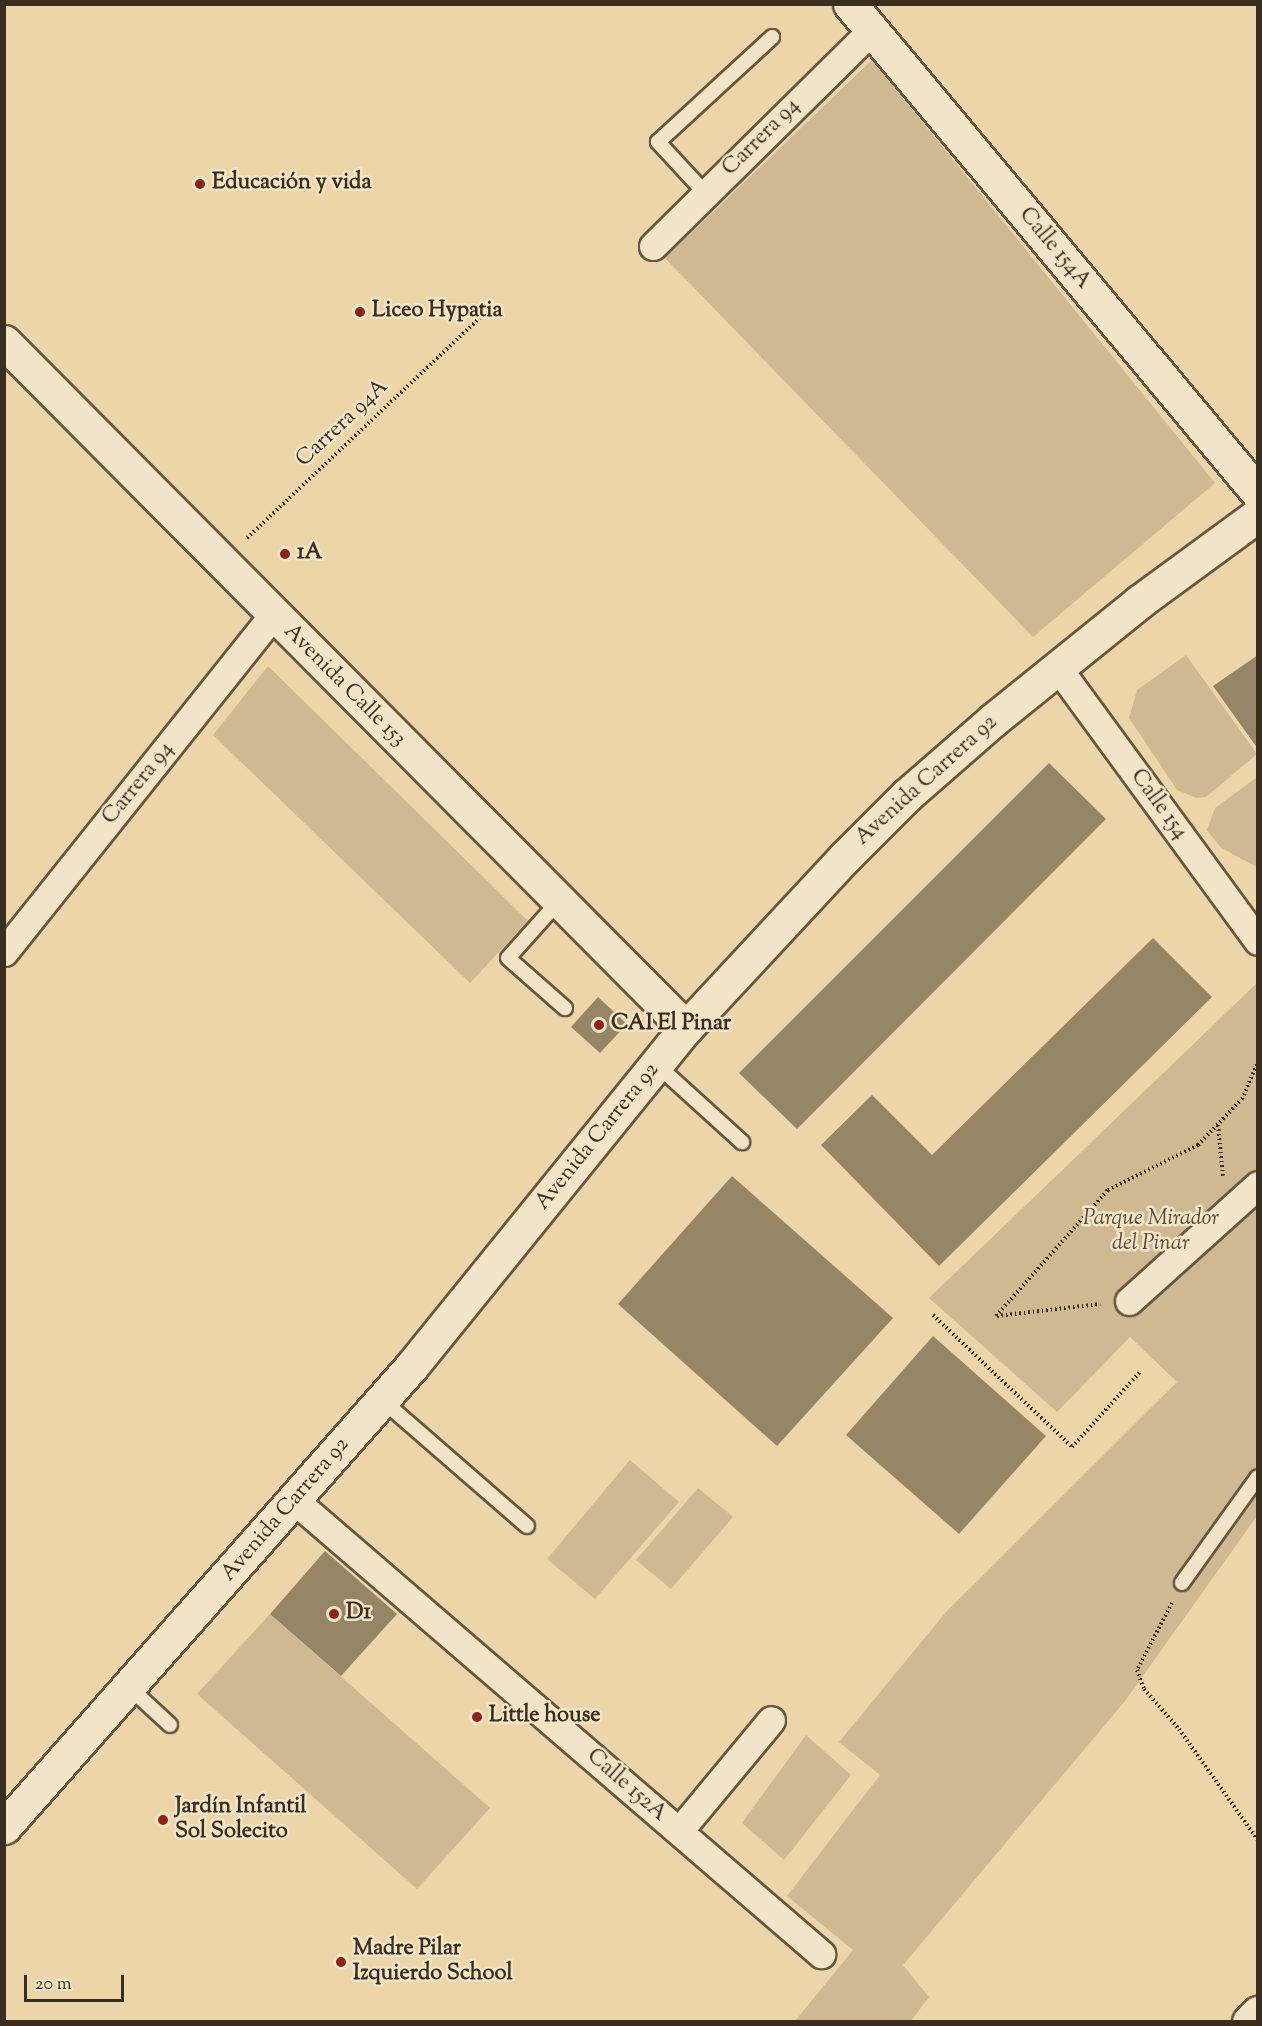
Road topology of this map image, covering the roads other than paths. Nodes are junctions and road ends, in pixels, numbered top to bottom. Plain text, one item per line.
1 (850, 4) edge
2 (872, 30) junction
3 (772, 37) dead end
4 (706, 194) junction
5 (653, 246) dead end
6 (4, 342) edge
7 (1257, 493) edge
8 (1257, 515) edge
9 (273, 615) junction
10 (1058, 668) junction
11 (560, 901) junction
12 (1257, 941) edge
13 (4, 952) edge
14 (565, 1008) dead end
15 (686, 1028) junction
16 (657, 1065) junction
17 (742, 1142) dead end
18 (1257, 1185) edge
19 (1129, 1301) road end
20 (382, 1400) junction
21 (1257, 1477) edge
22 (294, 1500) junction
23 (527, 1526) dead end
24 (1182, 1583) road end
25 (131, 1689) junction
26 (771, 1720) dead end
27 (170, 1725) dead end
28 (4, 1827) edge
29 (679, 1831) junction
30 (822, 1954) dead end
31 (1257, 2013) edge
32 (1248, 2022) edge

1 - 2 main road, Calle 154A
2 - 4 street, Carrera 94
2 - 7 main road, Calle 154A
3 - 4 lane
4 - 5 street, Carrera 94
6 - 9 main road, Avenida Calle 153
8 - 10 main road, Avenida Carrera 92
9 - 11 main road, Avenida Calle 153
9 - 13 street, Carrera 94
10 - 12 street, Calle 154
10 - 15 main road, Avenida Carrera 92
11 - 14 lane
11 - 15 main road, Avenida Calle 153
15 - 16 main road, Avenida Carrera 92
16 - 17 lane
16 - 20 main road, Avenida Carrera 92
18 - 19 street
20 - 22 main road, Avenida Carrera 92
20 - 23 lane
21 - 24 lane
22 - 25 main road, Avenida Carrera 92
22 - 29 street, Calle 152A
25 - 27 lane
25 - 28 main road, Avenida Carrera 92
26 - 29 street
29 - 30 street, Calle 152A
31 - 32 main road

